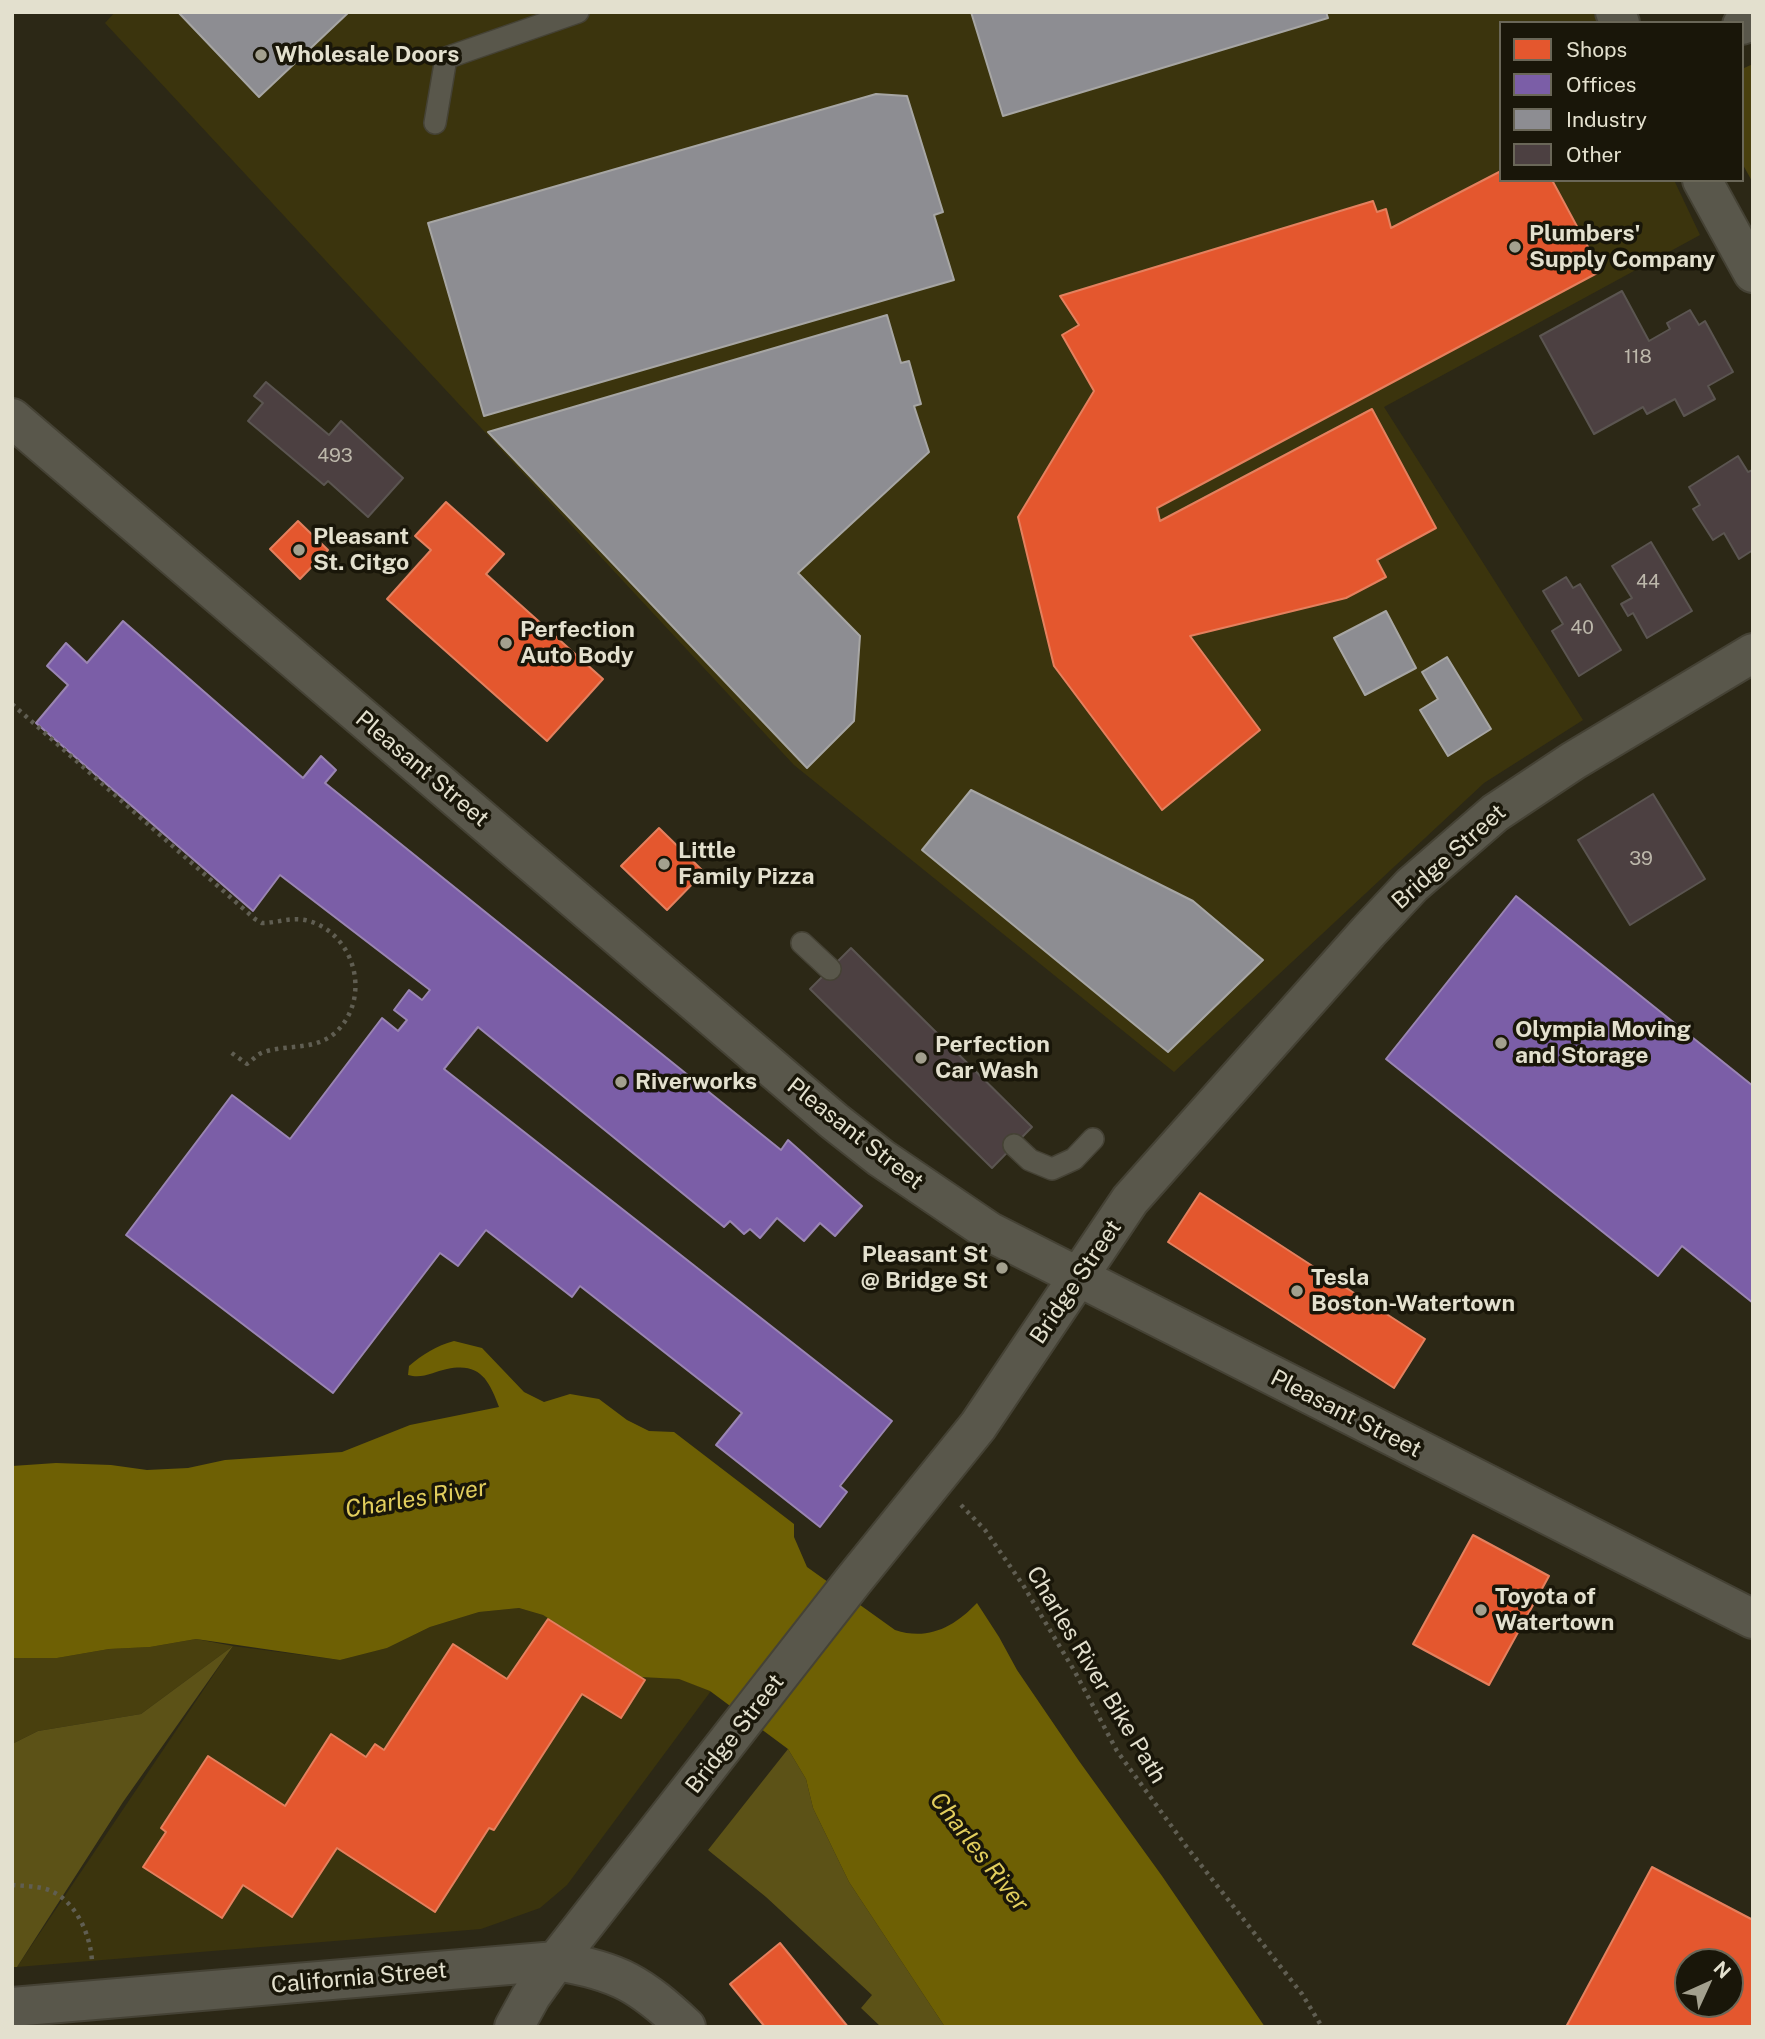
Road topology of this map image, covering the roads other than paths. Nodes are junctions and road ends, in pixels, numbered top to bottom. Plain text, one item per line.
1 (578, 12) edge
2 (435, 123) dead end
3 (1703, 182) edge
4 (1753, 273) edge
5 (12, 418) edge
6 (1753, 653) edge
7 (802, 943) dead end
8 (830, 969) dead end
9 (1093, 1139) dead end
10 (1014, 1146) dead end
11 (1079, 1277) junction
12 (1753, 1619) edge
13 (556, 1961) junction
14 (12, 2007) edge
15 (514, 2027) edge
16 (686, 2027) edge

1 - 2 lane
3 - 4 street
5 - 11 street, Pleasant Street
6 - 11 street, Bridge Street
7 - 8 lane
9 - 10 lane
11 - 12 street, Pleasant Street
11 - 13 street, Bridge Street
13 - 14 street, California Street
13 - 15 street, Bridge Street
13 - 16 street, California Street

